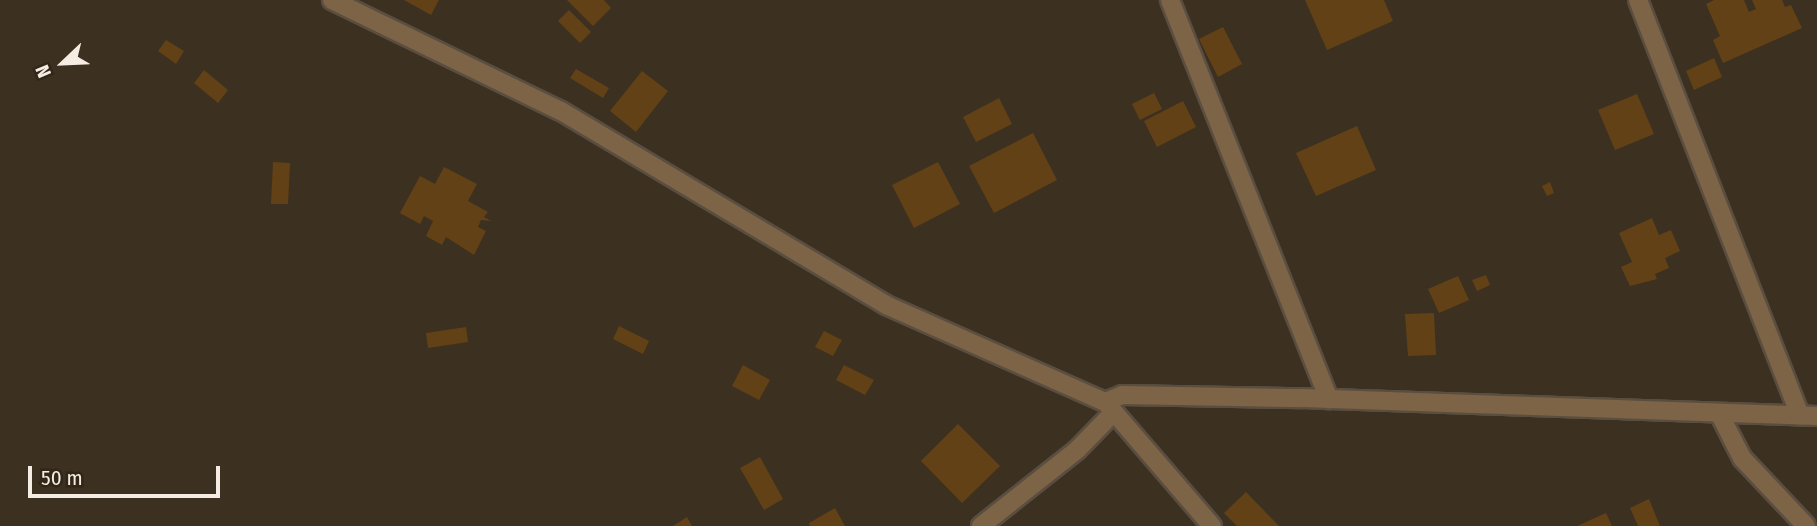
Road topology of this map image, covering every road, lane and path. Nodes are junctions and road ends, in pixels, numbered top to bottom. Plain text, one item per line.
1 (332, 0) edge
2 (1171, 0) edge
3 (1638, 0) edge
4 (1329, 400) junction
5 (1110, 407) junction
6 (1719, 413) junction
7 (1809, 416) edge
8 (981, 526) edge
9 (1212, 526) edge
10 (1806, 526) edge

1 - 5 street
2 - 4 street
3 - 7 street
4 - 5 street
4 - 6 street
5 - 8 street
5 - 9 street
6 - 7 street
6 - 10 street

